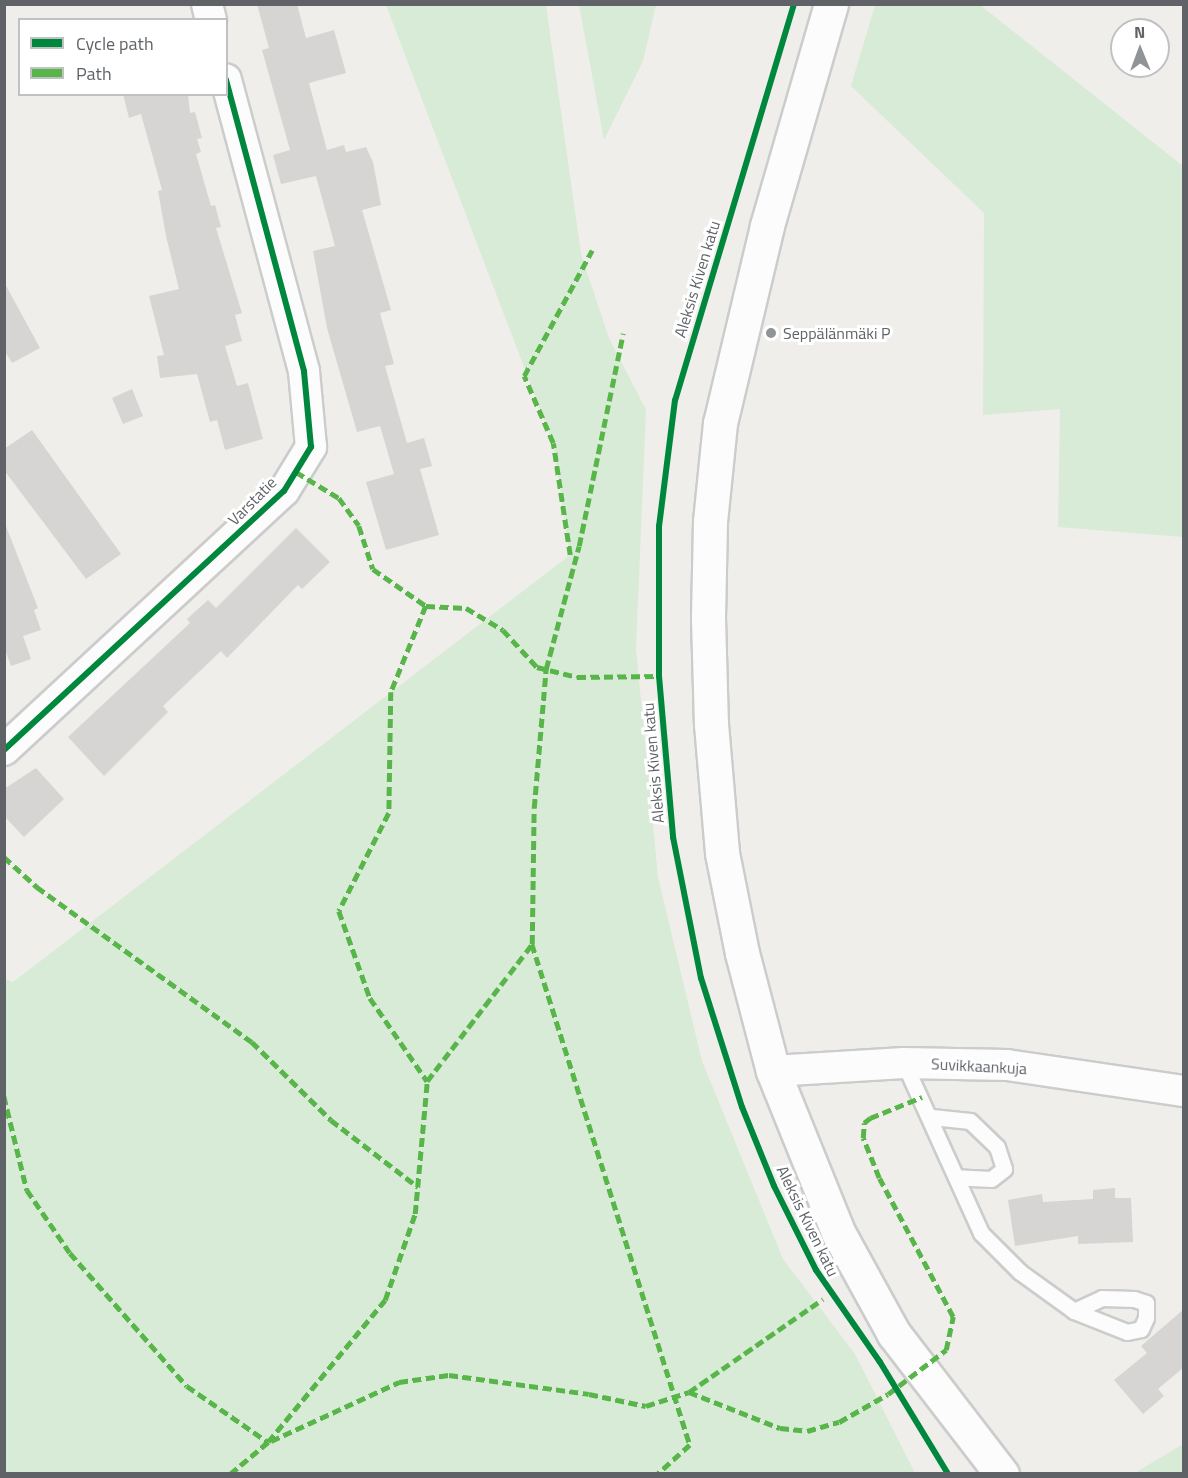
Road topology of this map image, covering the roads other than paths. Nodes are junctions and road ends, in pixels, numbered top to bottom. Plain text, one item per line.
1 (831, 4) edge
2 (228, 86) edge
3 (4, 750) edge
4 (904, 1064) junction
5 (773, 1071) junction
6 (1184, 1091) edge
7 (932, 1117) junction
8 (956, 1177) junction
9 (1074, 1311) dead end
10 (1002, 1473) edge

1 - 5 main road, Aleksis Kiven katu
2 - 3 street, Varstatie
4 - 5 street, Suvikkaankuja
4 - 6 street, Suvikkaankuja
4 - 7 lane
5 - 10 main road, Aleksis Kiven katu
7 - 8 lane
7 - 8 lane
8 - 9 lane

